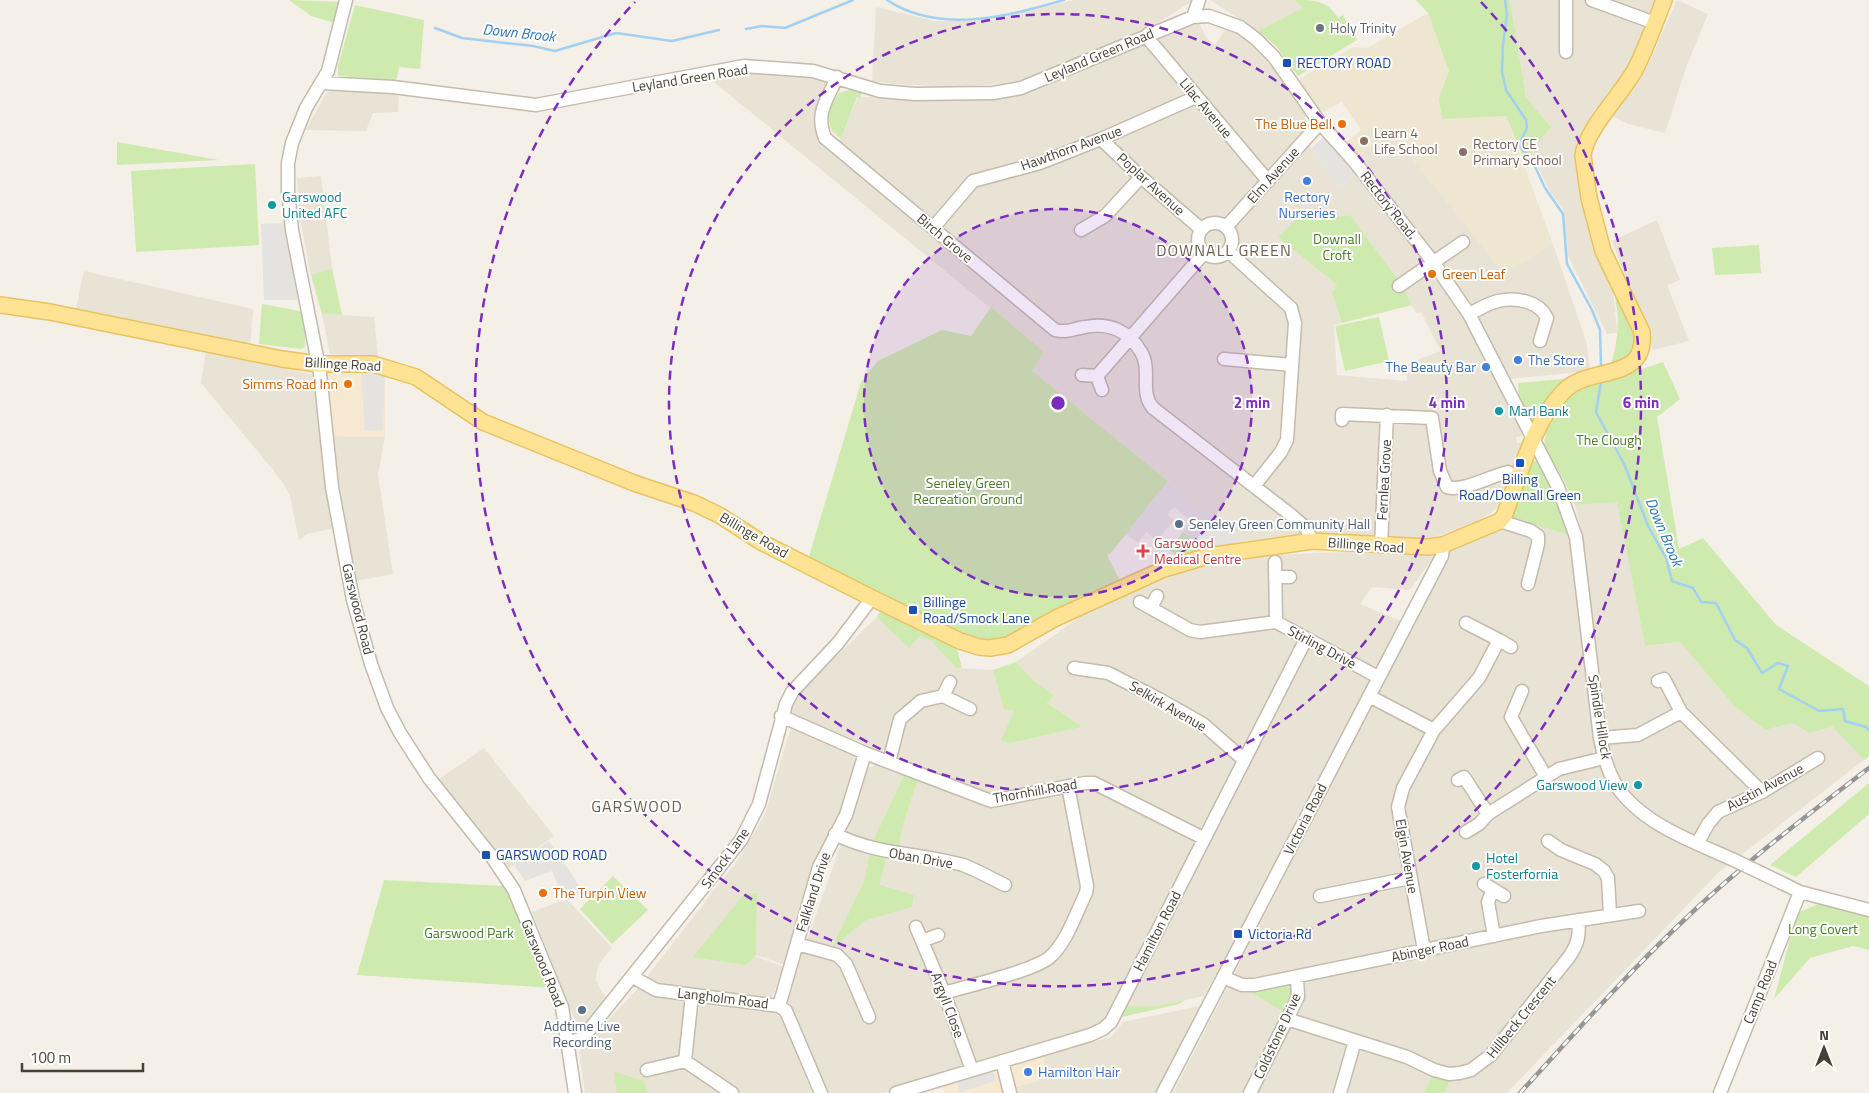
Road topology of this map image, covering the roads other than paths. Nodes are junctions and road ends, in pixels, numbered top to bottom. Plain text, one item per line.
1 (346, 0) edge
2 (1199, 0) edge
3 (1566, 0) edge
4 (1592, 0) edge
5 (1664, 0) edge
6 (1193, 17) junction
7 (1655, 23) junction
8 (1148, 34) junction
9 (1566, 52) dead end
10 (837, 78) junction
11 (322, 83) junction
12 (1196, 97) junction
13 (1320, 123) junction
14 (1101, 139) junction
15 (1141, 177) junction
16 (1268, 180) junction
17 (1226, 227) junction
18 (933, 228) junction
19 (1201, 229) junction
20 (1081, 230) dead end
21 (1463, 242) dead end
22 (1228, 251) junction
23 (1204, 253) junction
24 (1434, 262) junction
25 (1399, 286) dead end
26 (0, 305) edge
27 (1469, 314) junction
28 (1130, 336) junction
29 (1544, 339) dead end
30 (1224, 359) dead end
31 (318, 364) junction
32 (1292, 365) junction
33 (1082, 375) dead end
34 (1098, 376) junction
35 (1102, 390) dead end
36 (1387, 415) junction
37 (1342, 420) dead end
38 (1533, 442) junction
39 (1503, 477) dead end
40 (1254, 486) junction
41 (1500, 521) junction
42 (1312, 540) junction
43 (1443, 545) junction
44 (1381, 546) junction
45 (1274, 562) dead end
46 (1275, 577) junction
47 (1290, 577) dead end
48 (1528, 584) dead end
49 (1157, 596) dead end
50 (872, 598) junction
51 (1276, 622) junction
52 (1466, 623) dead end
53 (1306, 639) junction
54 (1499, 640) junction
55 (1511, 647) dead end
56 (1086, 656) dead end
57 (1378, 677) junction
58 (1658, 680) dead end
59 (950, 682) dead end
60 (944, 696) junction
61 (1369, 696) junction
62 (1523, 697) dead end
63 (970, 709) dead end
64 (1682, 712) junction
65 (781, 716) junction
66 (1434, 730) junction
67 (1600, 738) junction
68 (865, 753) junction
69 (1604, 758) junction
70 (1818, 758) dead end
71 (1243, 759) junction
72 (889, 762) junction
73 (1461, 776) dead end
74 (1546, 777) junction
75 (1068, 786) junction
76 (1762, 792) junction
77 (1488, 814) junction
78 (1466, 832) dead end
79 (835, 834) junction
80 (1203, 838) junction
81 (1697, 844) junction
82 (1552, 848) dead end
83 (1410, 878) junction
84 (1006, 885) dead end
85 (1493, 890) dead end
86 (1326, 891) dead end
87 (1800, 892) junction
88 (1643, 910) dead end
89 (1869, 910) edge
90 (1610, 915) junction
91 (1578, 920) junction
92 (916, 927) dead end
93 (938, 934) dead end
94 (1494, 936) junction
95 (922, 941) junction
96 (797, 944) junction
97 (1424, 950) junction
98 (633, 977) junction
99 (1223, 977) junction
100 (1297, 978) junction
101 (944, 993) junction
102 (692, 995) junction
103 (779, 1006) junction
104 (1287, 1019) junction
105 (870, 1020) dead end
106 (1355, 1041) junction
107 (568, 1043) junction
108 (685, 1061) junction
109 (1002, 1061) junction
110 (648, 1069) dead end
111 (972, 1070) junction
112 (735, 1090) edge
113 (575, 1093) edge
114 (821, 1093) edge
115 (896, 1093) edge
116 (1010, 1093) edge
117 (1163, 1093) edge
118 (1250, 1093) edge
119 (1340, 1093) edge
120 (1720, 1093) edge

1 - 11 street, Garswood Road
2 - 6 street
3 - 9 street
4 - 7 street
5 - 7 main road
6 - 8 street, Leyland Green Road
6 - 13 street, Rectory Road
7 - 38 main road
8 - 10 street, Leyland Green Road
8 - 12 street, Lilac Avenue
10 - 11 street, Leyland Green Road
10 - 18 street, Birch Grove
11 - 31 street, Garswood Road
12 - 14 street, Hawthorn Avenue
12 - 16 street, Lilac Avenue
13 - 16 street, Elm Avenue
13 - 24 street, Rectory Road
14 - 15 street, Poplar Avenue
14 - 18 street, Hawthorn Avenue
15 - 19 street, Poplar Avenue
15 - 20 street
16 - 17 street, Elm Avenue
17 - 19 street
17 - 22 street
18 - 28 street, Birch Grove
19 - 23 street
21 - 24 street
22 - 23 street
22 - 32 street
23 - 28 street
24 - 25 street
24 - 27 street, Rectory Road
26 - 31 main road, Billinge Road
27 - 29 street
27 - 38 street, Rectory Road
28 - 34 street
28 - 40 street
30 - 32 street
31 - 50 main road, Billinge Road
31 - 107 street, Garswood Road
32 - 40 street
33 - 34 street
34 - 35 street
36 - 37 street
36 - 39 street
36 - 44 street, Fernlea Grove
38 - 41 main road
38 - 67 street, Spindle Hillock
40 - 42 street
41 - 43 main road, Billinge Road
41 - 48 street
42 - 44 main road, Billinge Road
42 - 50 main road, Billinge Road
43 - 44 main road, Billinge Road
43 - 57 street, Victoria Road
45 - 46 street
46 - 47 street
46 - 51 street
49 - 51 street, Stirling Drive
50 - 65 street, Smock Lane
51 - 53 street, Stirling Drive
52 - 54 street
53 - 57 street, Stirling Drive
53 - 71 street, Hamilton Road
54 - 55 street
54 - 66 street, Elgin Avenue
56 - 71 street, Selkirk Avenue
57 - 61 street, Victoria Road
58 - 64 street
59 - 60 street
60 - 63 street
60 - 72 street
61 - 66 street
61 - 99 street, Victoria Road
62 - 74 street
64 - 67 street
64 - 76 street
65 - 68 street, Thornhill Road
65 - 98 street, Smock Lane
66 - 83 street, Elgin Avenue
67 - 69 street, Spindle Hillock
68 - 72 street, Thornhill Road
68 - 79 street, Falkland Drive
69 - 74 street
69 - 81 street, Spindle Hillock
70 - 76 street, Austin Avenue
71 - 80 street, Hamilton Road
72 - 75 street, Thornhill Road
73 - 77 street
74 - 77 street
75 - 80 street, Thornhill Road
75 - 101 street
76 - 81 street, Austin Avenue
77 - 78 street
79 - 84 street, Oban Drive
79 - 96 street, Falkland Drive
80 - 109 street, Hamilton Road
81 - 87 street, Spindle Hillock, bridge
82 - 90 street
83 - 86 street
83 - 97 street, Elgin Avenue
85 - 94 street
87 - 89 street, Spindle Hillock
87 - 120 street, Camp Road
88 - 90 street, Abinger Road
90 - 91 street, Abinger Road
91 - 94 street, Abinger Road
91 - 106 street, Hillbeck Crescent
92 - 95 street, Argyll Close
93 - 95 street
94 - 97 street, Abinger Road
95 - 101 street, Argyll Close
96 - 103 street, Falkland Drive
96 - 105 street
97 - 100 street, Abinger Road
98 - 102 street, Langholm Road
98 - 107 street, Smock Lane
99 - 100 street, Abinger Road
99 - 117 street, Victoria Road
100 - 104 street, Coldstone Drive
101 - 111 street, Argyll Close
102 - 103 street, Langholm Road
102 - 108 street
103 - 114 street, Langholm Road
104 - 106 street, Hillbeck Crescent
104 - 118 street, Coldstone Drive
106 - 119 street
107 - 113 street, Garswood Road
108 - 110 street
108 - 112 street
109 - 111 street, Hamilton Road
109 - 116 street
111 - 115 street, Hamilton Road

